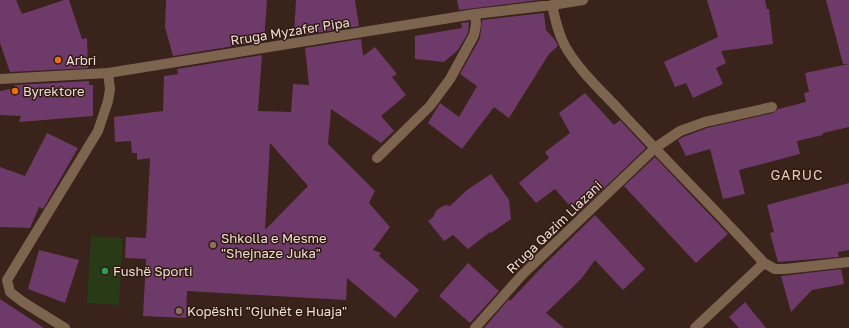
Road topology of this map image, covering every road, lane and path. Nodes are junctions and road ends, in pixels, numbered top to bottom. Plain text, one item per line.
1 (583, 0) edge
2 (552, 5) junction
3 (476, 14) junction
4 (108, 74) junction
5 (0, 80) edge
6 (772, 107) dead end
7 (655, 148) junction
8 (377, 158) dead end
9 (849, 262) edge
10 (764, 264) junction
11 (64, 328) edge
12 (475, 328) edge
13 (696, 328) edge

1 - 2 street, Rruga Myzafer Pipa
2 - 3 street, Rruga Myzafer Pipa
2 - 7 street
3 - 4 street, Rruga Myzafer Pipa
3 - 8 street
4 - 5 street, Rruga Myzafer Pipa
4 - 11 street
6 - 7 street, Rruga Qazim Llazani
7 - 10 street
7 - 12 street, Rruga Qazim Llazani
9 - 10 street
10 - 13 street

